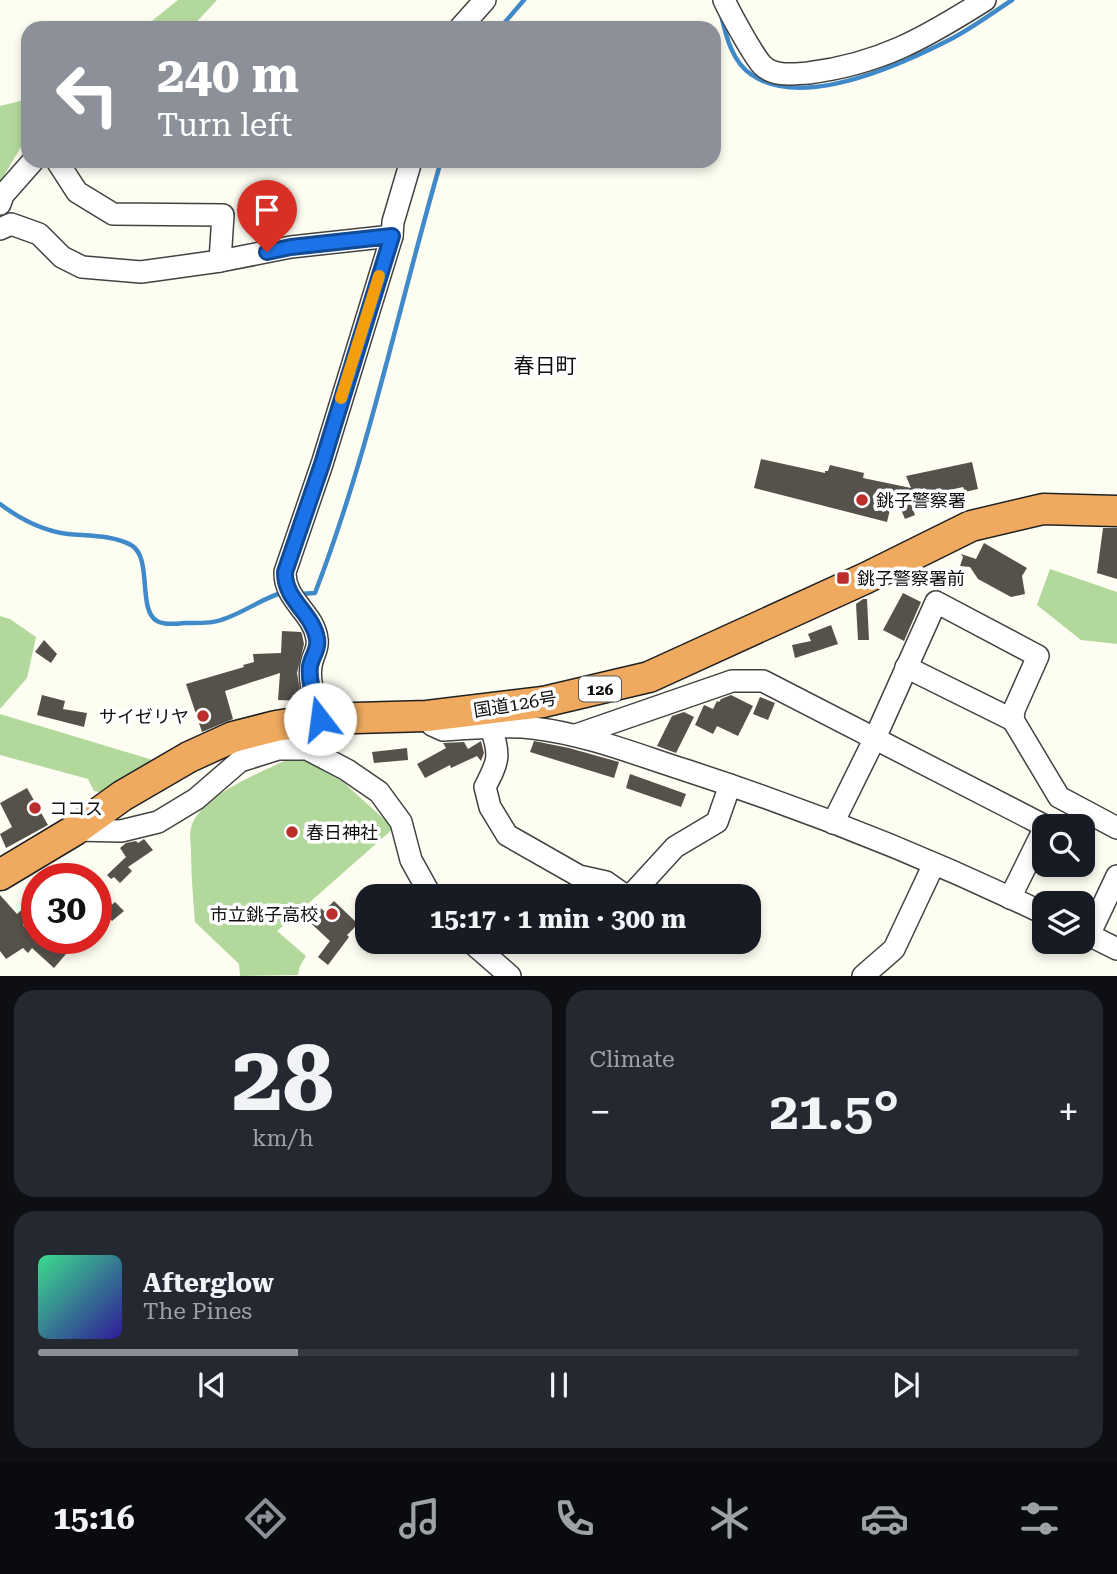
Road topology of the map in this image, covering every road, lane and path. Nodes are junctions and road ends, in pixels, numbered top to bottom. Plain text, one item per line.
1 (485, 0) edge
2 (724, 0) edge
3 (985, 0) edge
4 (466, 21) edge
5 (27, 168) edge
6 (62, 168) edge
7 (409, 168) edge
8 (0, 204) edge
9 (0, 229) edge
10 (392, 236) junction
11 (220, 261) junction
12 (1117, 511) edge
13 (906, 667) junction
14 (427, 716) junction
15 (320, 719) junction
16 (1013, 720) junction
17 (491, 728) junction
18 (576, 735) junction
19 (875, 738) junction
20 (730, 785) junction
21 (1059, 797) junction
22 (1051, 814) edge
23 (1032, 819) edge
24 (833, 823) junction
25 (1117, 828) edge
26 (75, 830) junction
27 (1032, 853) edge
28 (934, 864) junction
29 (0, 875) edge
30 (1117, 876) edge
31 (424, 884) edge
32 (1010, 898) junction
33 (1032, 908) edge
34 (1095, 917) edge
35 (1095, 938) edge
36 (1117, 948) edge
37 (485, 954) edge
38 (510, 975) edge
39 (863, 975) edge

1 - 4 street
2 - 3 street
5 - 8 street
6 - 11 street
7 - 10 street
9 - 11 street
10 - 11 street
10 - 15 street
12 - 14 highway, 国道126号 / 126
13 - 16 street
13 - 16 street
13 - 19 street
14 - 15 highway, 国道126号 / 126
14 - 17 street
15 - 26 highway, 国道126号 / 126
16 - 21 street
17 - 18 street
17 - 20 street
18 - 19 street
18 - 20 street
19 - 23 street
19 - 24 street
20 - 24 street
21 - 22 street
21 - 25 street
24 - 28 street
26 - 29 highway, 国道126号 / 126
26 - 31 street
27 - 32 street
28 - 32 street
28 - 39 street
30 - 34 street
32 - 33 street
35 - 36 street
37 - 38 street

